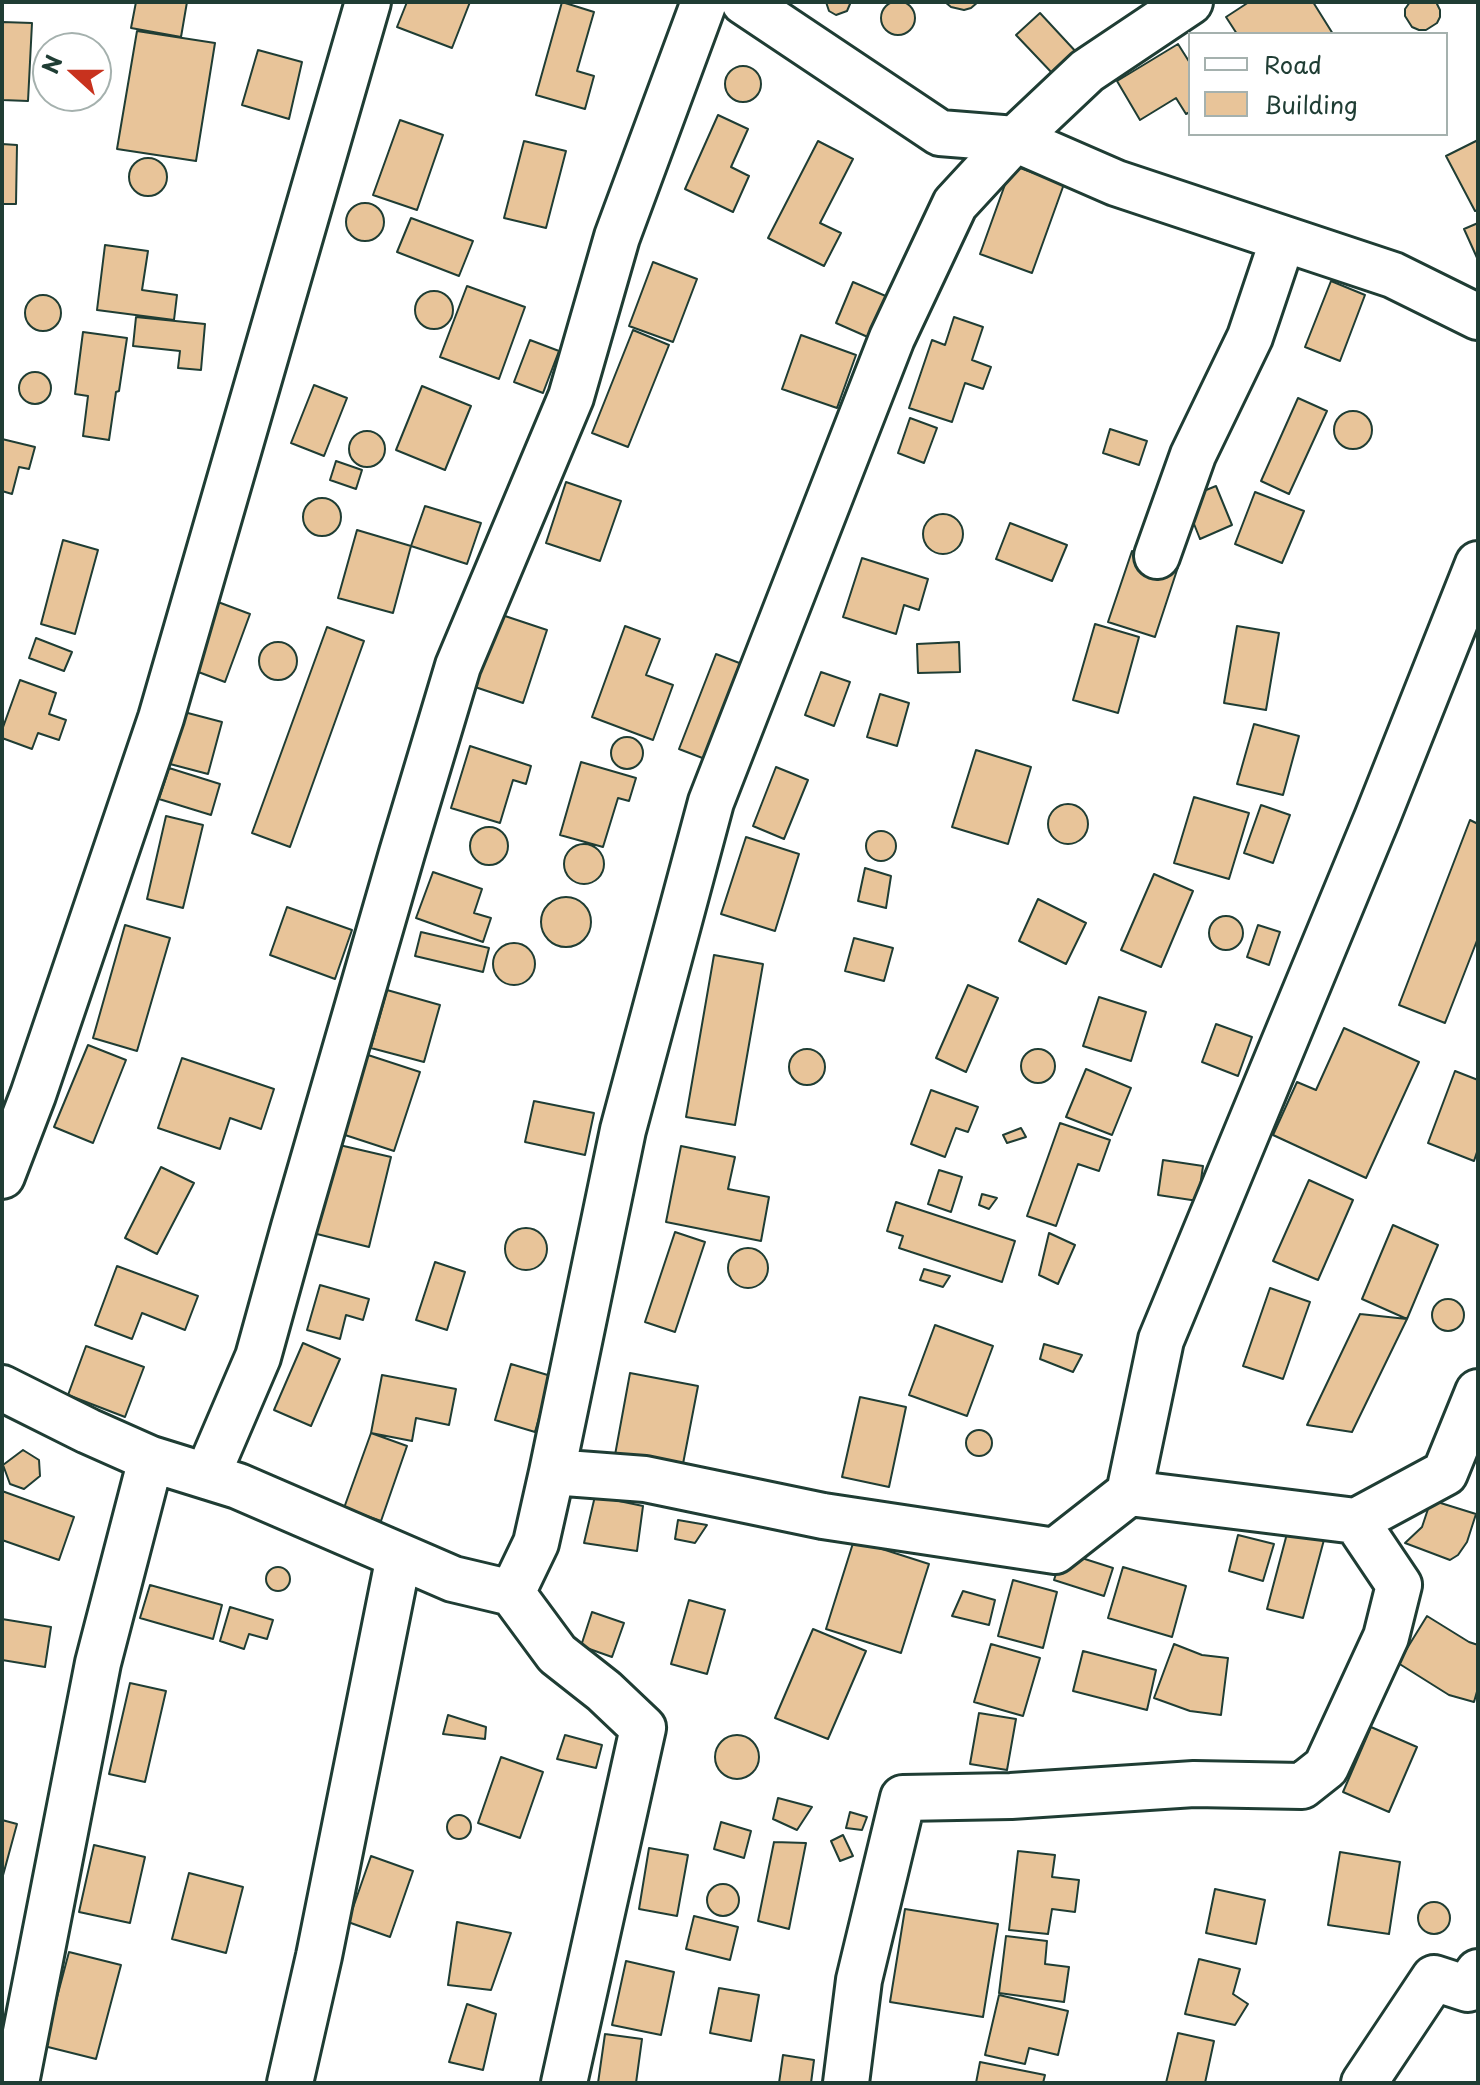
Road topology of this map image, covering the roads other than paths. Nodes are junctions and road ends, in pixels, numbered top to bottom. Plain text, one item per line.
1 (368, 2) edge
2 (704, 2) edge
3 (744, 2) edge
4 (1190, 2) edge
5 (1015, 139) junction
6 (1283, 239) junction
7 (1478, 317) edge
8 (1157, 556) dead end
9 (1478, 564) edge
10 (2, 1176) edge
11 (2, 1388) edge
12 (1478, 1392) edge
13 (151, 1459) junction
14 (552, 1472) junction
15 (207, 1476) junction
16 (1129, 1493) junction
17 (1356, 1521) junction
18 (399, 1556) junction
19 (512, 1593) junction
20 (1478, 1972) edge
21 (16, 2083) edge
22 (290, 2083) edge
23 (564, 2083) edge
24 (846, 2083) edge
25 (1364, 2083) edge

1 - 10 street
2 - 15 street
3 - 5 street
4 - 5 street
5 - 6 street
5 - 14 street
6 - 7 street
6 - 8 street
9 - 16 street
11 - 13 street
12 - 17 street
13 - 15 street
13 - 21 street
14 - 16 street
14 - 19 street
15 - 18 street
16 - 17 street
17 - 24 street
18 - 19 street
18 - 22 street
19 - 23 street
20 - 25 street

